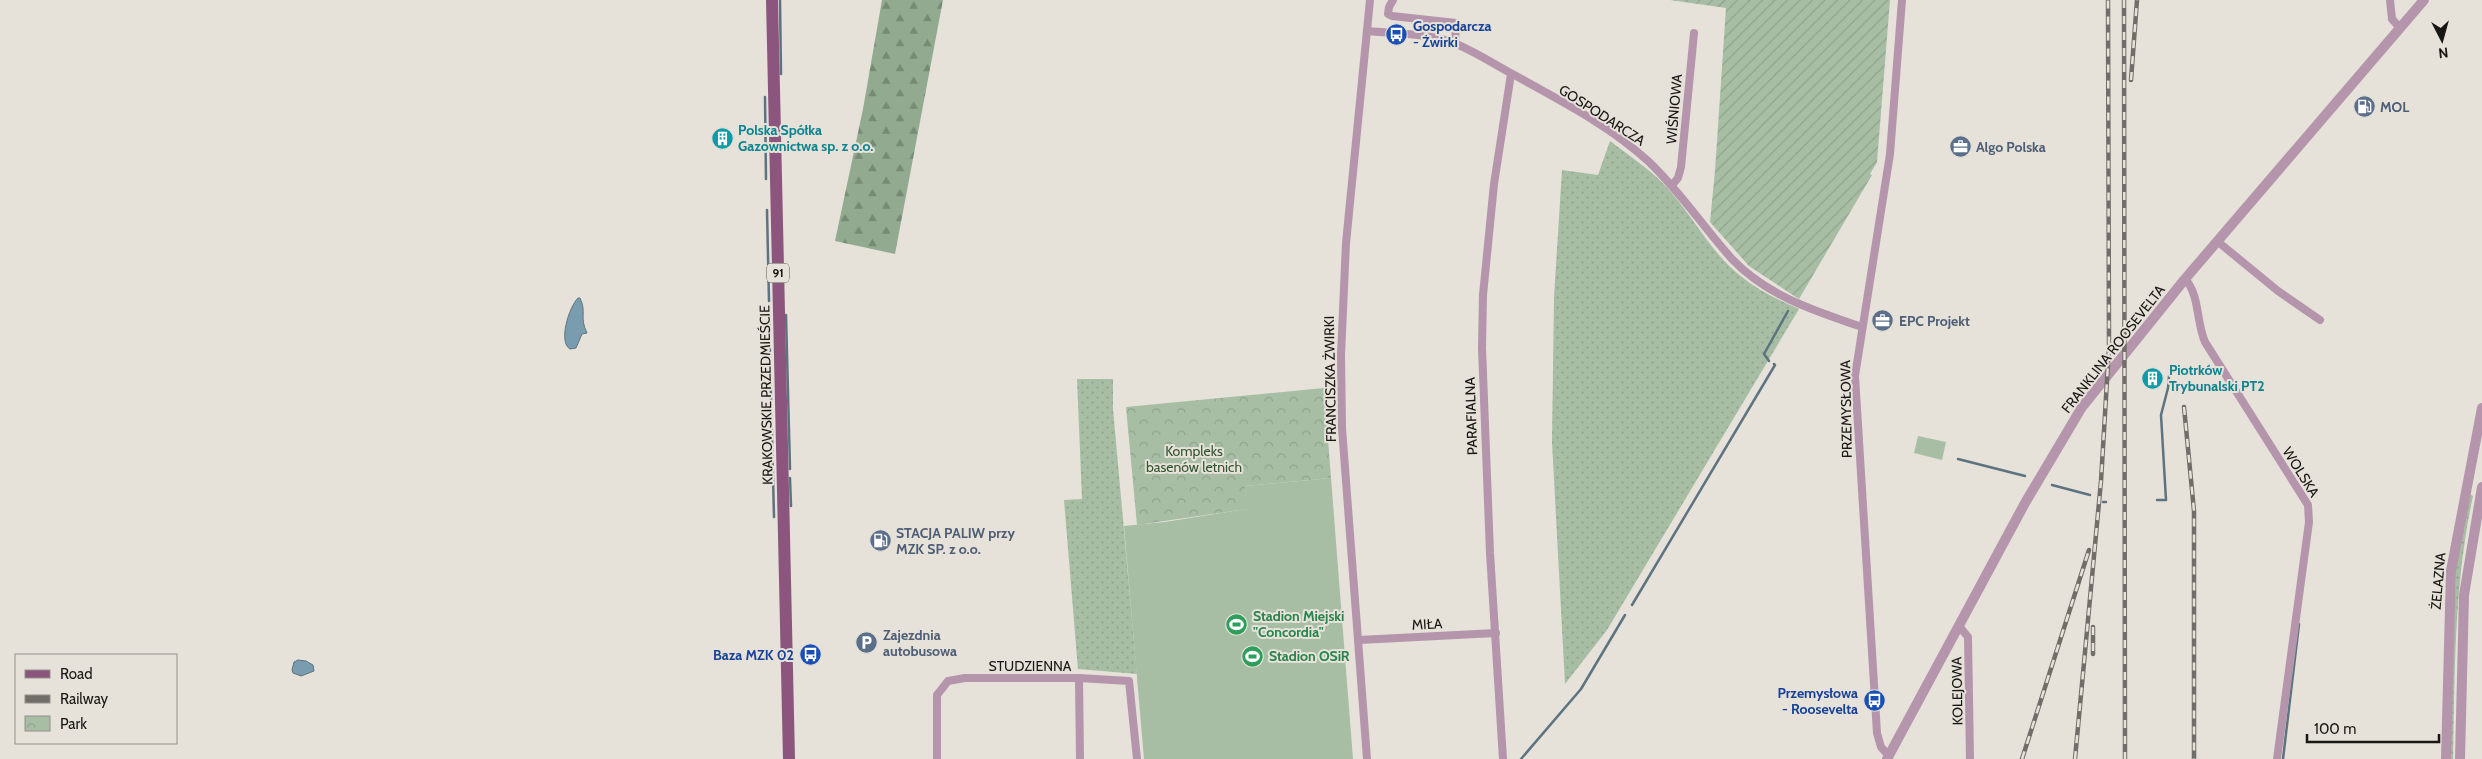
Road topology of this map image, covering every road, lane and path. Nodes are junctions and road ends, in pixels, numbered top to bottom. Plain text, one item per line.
1 (772, 0) edge
2 (1370, 0) edge
3 (1393, 0) edge
4 (1902, 0) edge
5 (2390, 0) edge
6 (2424, 0) edge
7 (2400, 28) junction
8 (1368, 31) junction
9 (1694, 33) dead end
10 (1455, 44) junction
11 (1511, 74) junction
12 (1672, 185) junction
13 (2217, 241) junction
14 (2185, 280) junction
15 (2320, 320) dead end
16 (1862, 327) junction
17 (2482, 408) edge
18 (2468, 482) junction
19 (2482, 483) edge
20 (2482, 487) edge
21 (1959, 626) junction
22 (1496, 633) junction
23 (1359, 640) junction
24 (1079, 678) junction
25 (1888, 757) edge
26 (788, 759) edge
27 (937, 759) edge
28 (1080, 759) edge
29 (1136, 759) edge
30 (1367, 759) edge
31 (1503, 759) edge
32 (1970, 759) edge
33 (2277, 759) edge
34 (2446, 759) edge
35 (2460, 759) edge

1 - 26 main road, KRAKOWSKIE PRZEDMIEŚCIE / 91
2 - 8 street, FRANCISZKA ŻWIRKI
3 - 10 street
4 - 16 street, PRZEMYSŁOWA
5 - 7 street
6 - 7 street, FRANKLINA ROOSEVELTA
7 - 13 street, FRANKLINA ROOSEVELTA
8 - 10 street, GOSPODARCZA
8 - 23 street, FRANCISZKA ŻWIRKI
9 - 12 street, WIŚNIOWA
10 - 11 street, GOSPODARCZA
11 - 12 street, GOSPODARCZA
11 - 22 street, PARAFIALNA
12 - 16 street, GOSPODARCZA
13 - 14 street, FRANKLINA ROOSEVELTA
13 - 15 street
14 - 21 street, FRANKLINA ROOSEVELTA
14 - 33 street, WOLSKA
16 - 25 street, PRZEMYSŁOWA
17 - 18 street, ŻELAZNA
18 - 19 street
18 - 34 street, ŻELAZNA
20 - 35 street, ŻELAZNA
21 - 25 street, FRANKLINA ROOSEVELTA
21 - 32 street, KOLEJOWA
22 - 23 street, MIŁA
22 - 31 street, PARAFIALNA
23 - 30 street, FRANCISZKA ŻWIRKI
24 - 27 street, STUDZIENNA
24 - 28 street
24 - 29 street, STUDZIENNA

